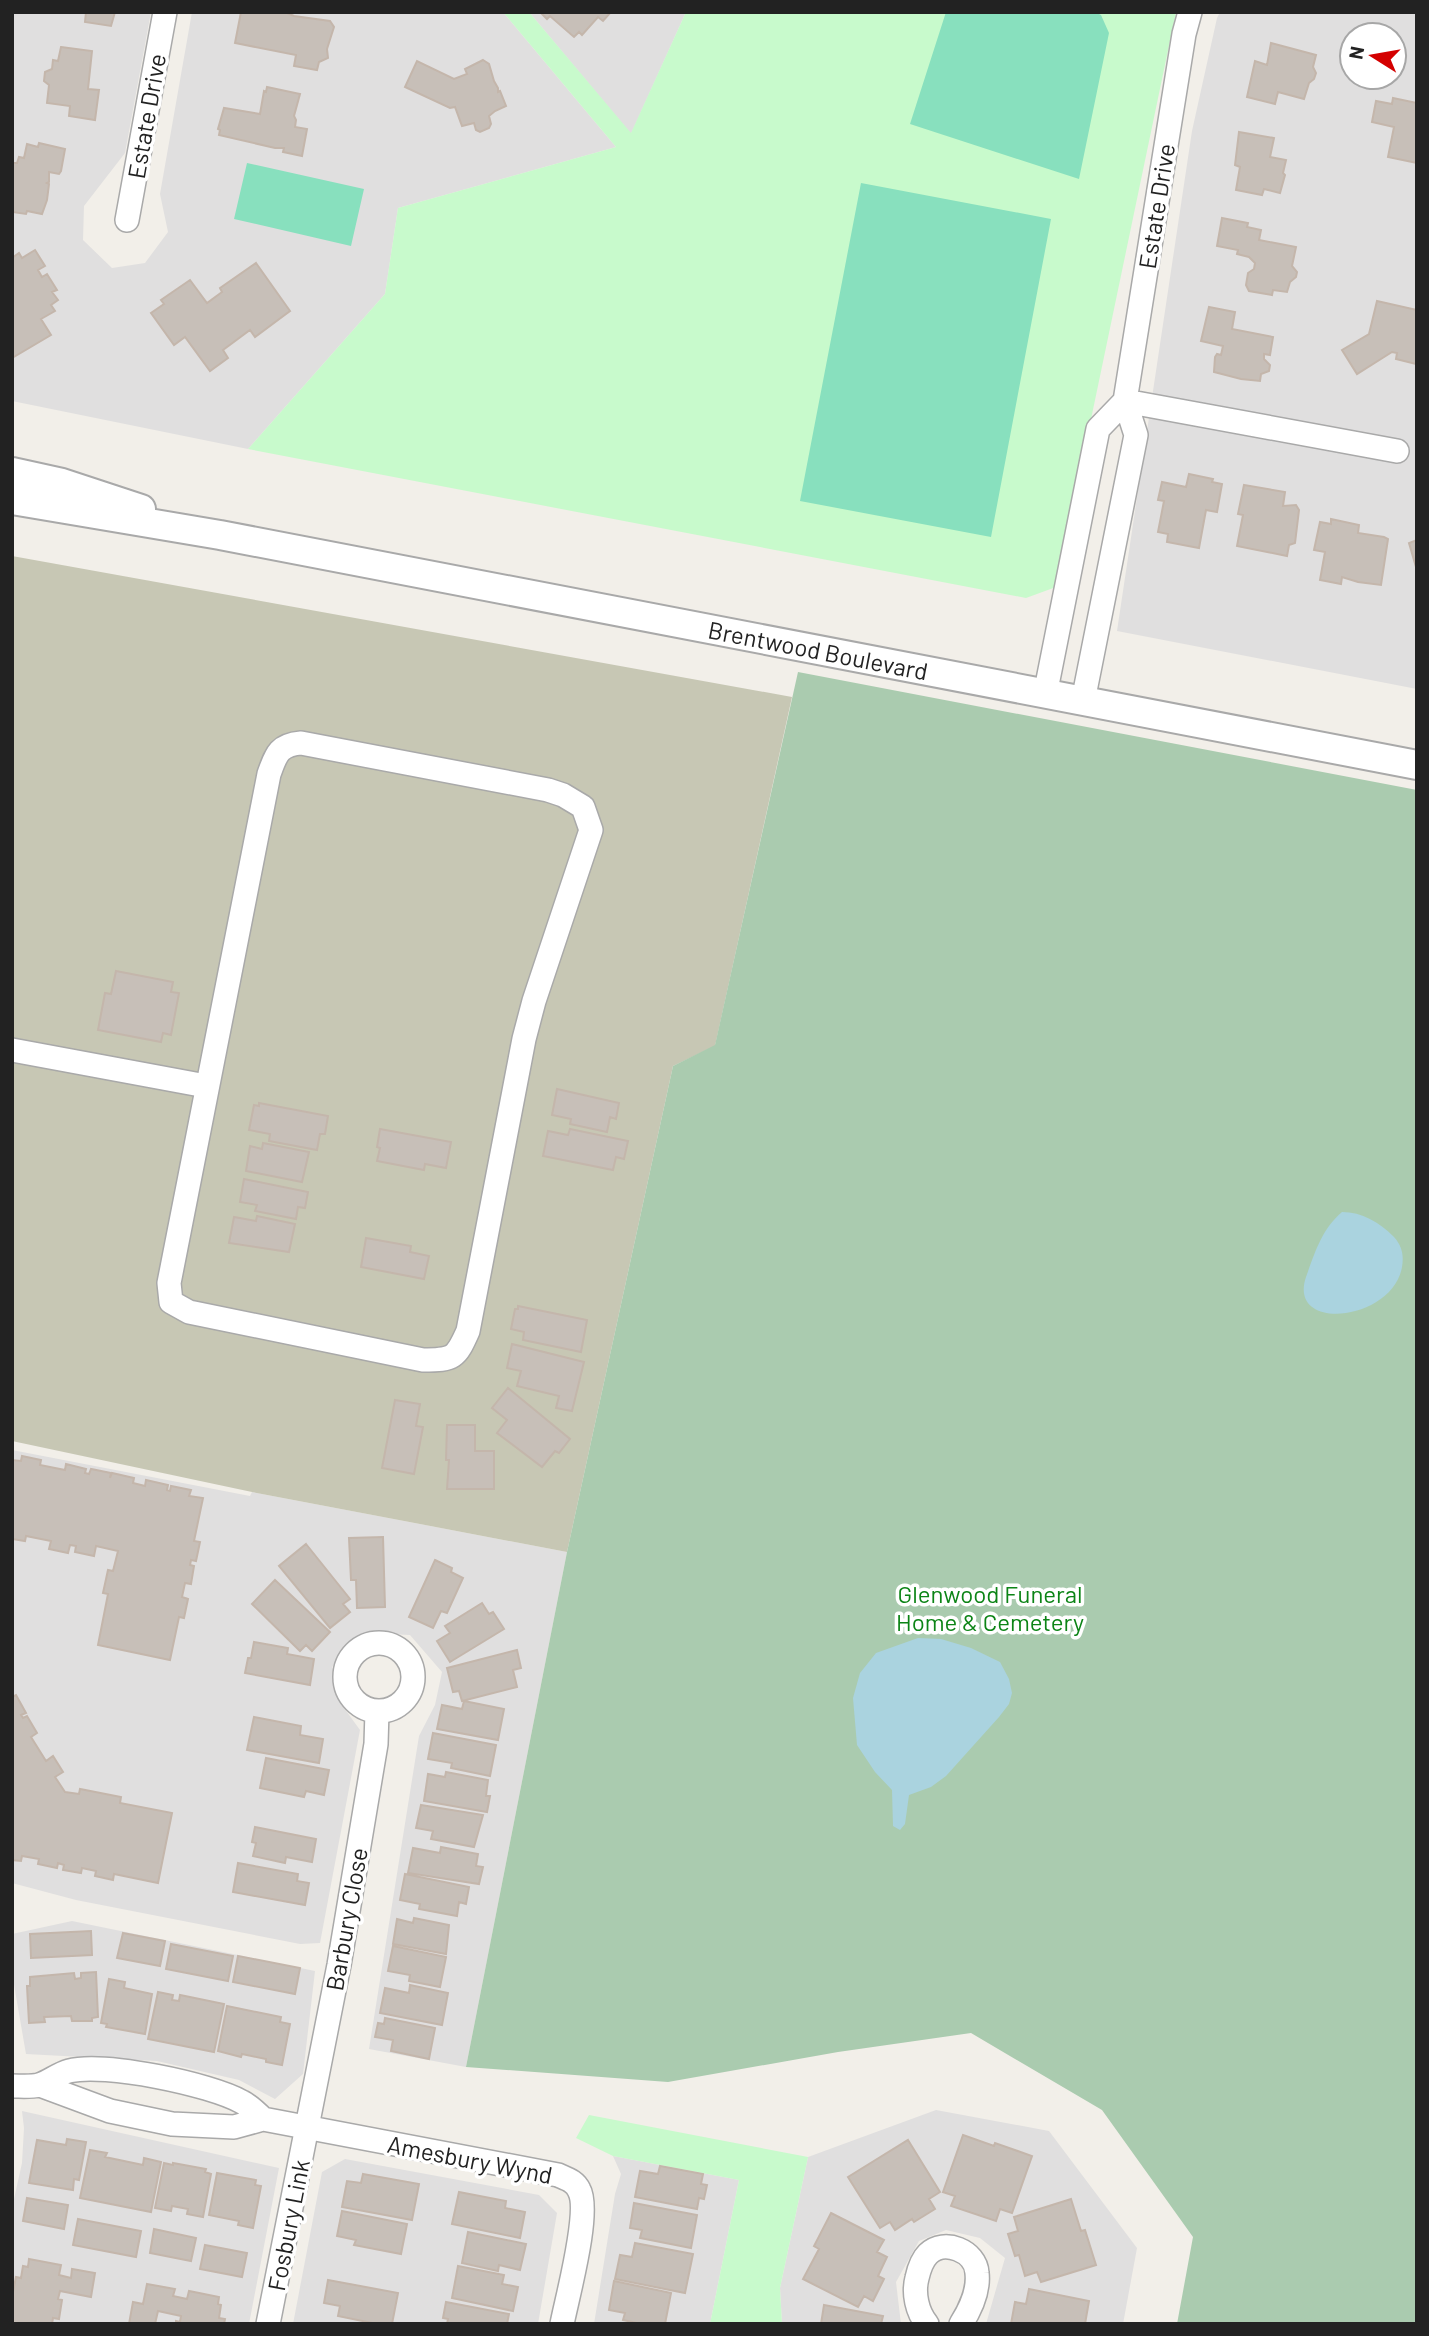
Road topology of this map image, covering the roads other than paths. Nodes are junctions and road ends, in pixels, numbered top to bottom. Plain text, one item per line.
1 (166, 12) edge
2 (1190, 12) edge
3 (127, 220) dead end
4 (1125, 401) junction
5 (1397, 451) dead end
6 (12, 472) edge
7 (12, 500) edge
8 (220, 535) junction
9 (1045, 695) junction
10 (1083, 701) junction
11 (1417, 765) edge
12 (12, 1050) edge
13 (206, 1086) junction
14 (377, 1711) dead end
15 (40, 2085) junction
16 (12, 2086) edge
17 (263, 2119) junction
18 (307, 2127) junction
19 (268, 2324) edge
20 (562, 2324) edge
21 (927, 2324) edge
22 (961, 2324) edge

1 - 3 street, Estate Drive
2 - 4 street, Estate Drive
4 - 5 street
4 - 9 street
4 - 10 street, Estate Drive
6 - 8 street, Brentwood Boulevard
7 - 8 street, Brentwood Boulevard
8 - 9 street, Brentwood Boulevard
9 - 10 street, Brentwood Boulevard
10 - 11 street, Brentwood Boulevard
12 - 13 street
13 - 13 street
14 - 18 street, Barbury Close
15 - 16 street, Amesbury Wynd
15 - 17 street, Amesbury Wynd
15 - 17 street, Amesbury Wynd
17 - 18 street, Amesbury Wynd
18 - 19 street, Fosbury Link
18 - 20 street, Amesbury Wynd
21 - 22 street

